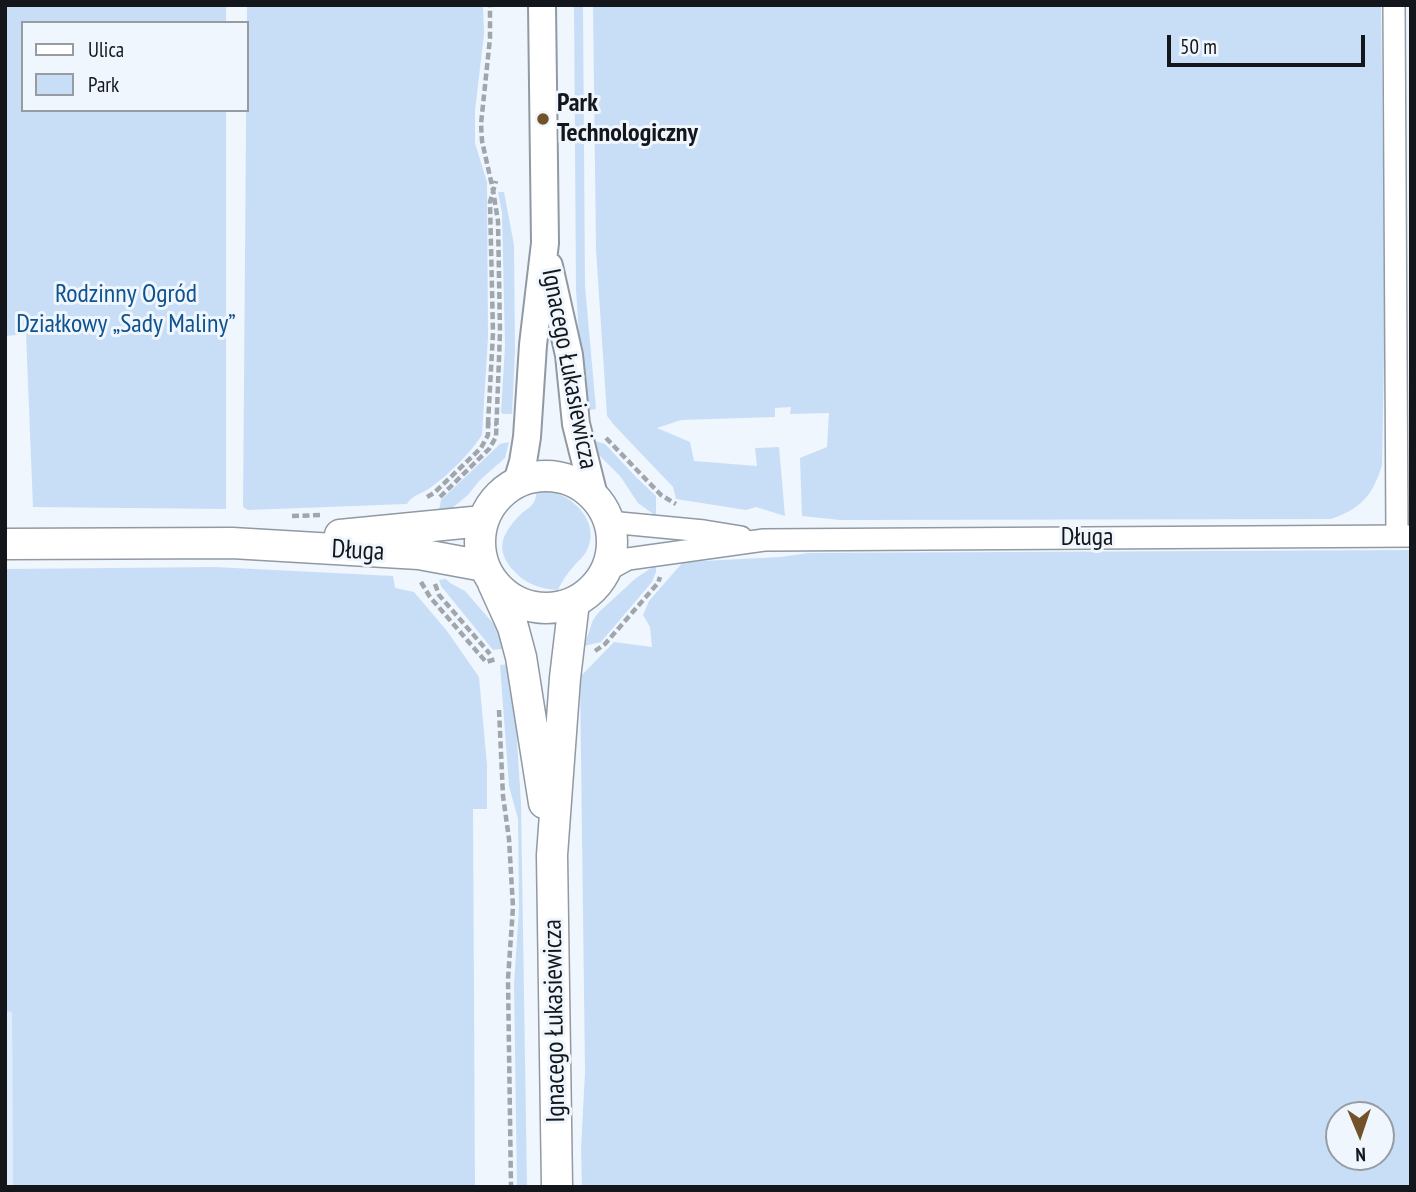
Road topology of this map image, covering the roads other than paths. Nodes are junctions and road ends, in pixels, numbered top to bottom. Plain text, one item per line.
1 (542, 5) edge
2 (1394, 5) edge
3 (545, 243) junction
4 (517, 482) junction
5 (594, 496) junction
6 (482, 521) junction
7 (609, 522) junction
8 (1404, 536) edge
9 (764, 540) junction
10 (232, 543) junction
11 (5, 544) edge
12 (606, 571) junction
13 (488, 573) junction
14 (575, 602) junction
15 (552, 855) junction
16 (557, 1187) edge

1 - 3 street, Ignacego Łukasiewicza
2 - 8 street
3 - 4 street, Ignacego Łukasiewicza
3 - 5 street, Ignacego Łukasiewicza
4 - 5 main road
4 - 6 main road
5 - 7 main road
6 - 10 main road, Długa
6 - 13 main road
7 - 9 street
7 - 12 main road
8 - 9 street, Długa
9 - 12 street
10 - 11 main road, Długa
10 - 13 main road, Długa
12 - 14 main road
13 - 14 main road
13 - 15 main road, Ignacego Łukasiewicza
14 - 15 main road, Ignacego Łukasiewicza
15 - 16 main road, Ignacego Łukasiewicza

